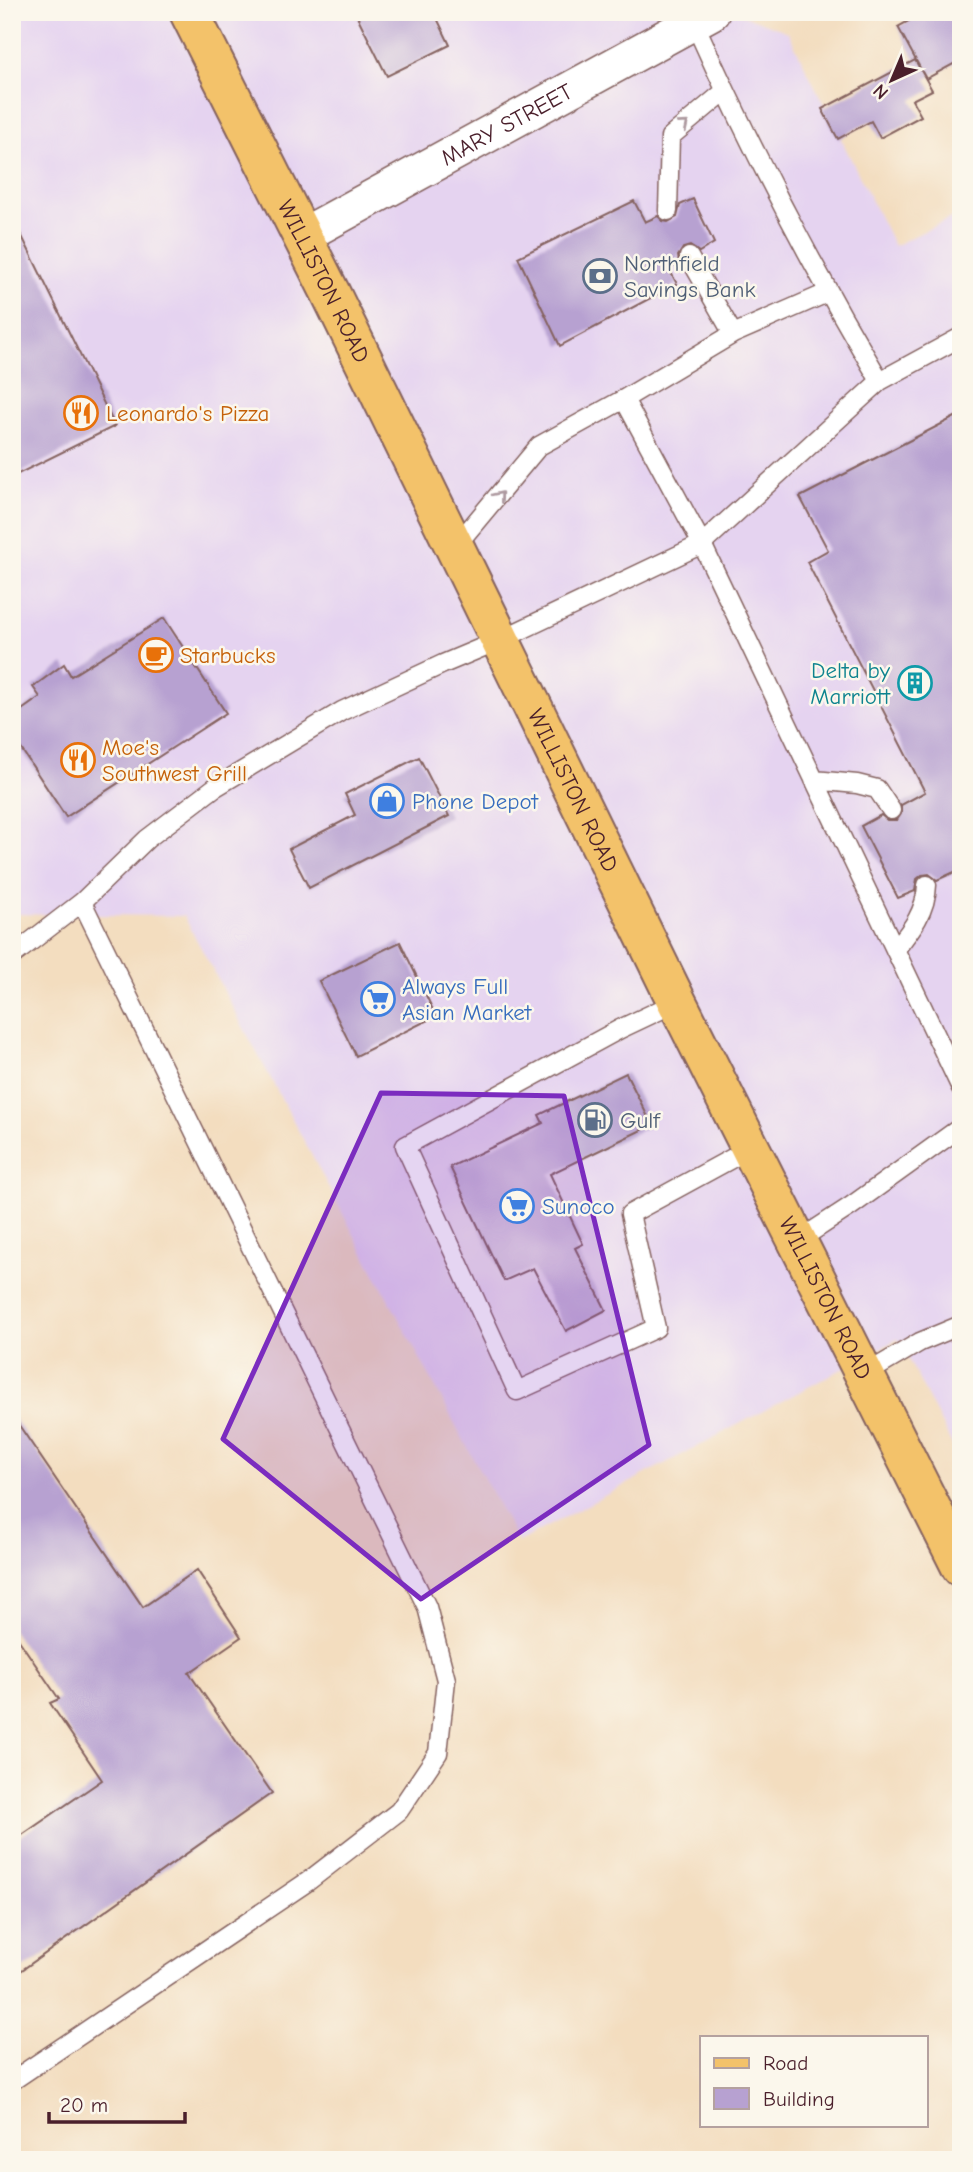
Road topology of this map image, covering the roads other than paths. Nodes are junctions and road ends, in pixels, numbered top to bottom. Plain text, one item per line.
1 (189, 12) edge
2 (703, 17) edge
3 (725, 91) junction
4 (668, 211) dead end
5 (302, 236) junction
6 (689, 257) dead end
7 (827, 292) junction
8 (733, 334) junction
9 (961, 337) edge
10 (880, 381) junction
11 (624, 399) junction
12 (702, 544) junction
13 (454, 548) junction
14 (500, 640) junction
15 (814, 780) junction
16 (891, 810) dead end
17 (927, 885) dead end
18 (82, 902) junction
19 (895, 950) junction
20 (12, 956) edge
21 (677, 1002) junction
22 (961, 1088) edge
23 (961, 1127) edge
24 (751, 1148) junction
25 (796, 1242) junction
26 (961, 1325) edge
27 (864, 1375) junction
28 (961, 1567) edge
29 (12, 2081) edge

1 - 5 main road, WILLISTON ROAD
2 - 3 lane
2 - 5 street, MARY STREET
4 -> 3 lane
3 - 7 lane
5 - 13 main road, WILLISTON ROAD
6 - 8 lane
7 - 8 lane
7 - 10 lane
8 - 11 lane
9 - 10 lane
10 - 12 lane
11 - 12 lane
13 -> 11 lane
12 - 14 lane
12 - 15 lane
13 - 14 main road, WILLISTON ROAD
14 - 18 lane
14 - 21 main road, WILLISTON ROAD
15 - 16 lane
15 - 19 lane
17 - 19 lane
18 - 20 lane
18 - 29 lane
19 - 22 lane
21 - 24 main road, WILLISTON ROAD
21 - 24 lane
23 - 25 lane
24 - 25 main road, WILLISTON ROAD
25 - 27 main road, WILLISTON ROAD
26 - 27 lane
27 - 28 main road, WILLISTON ROAD

